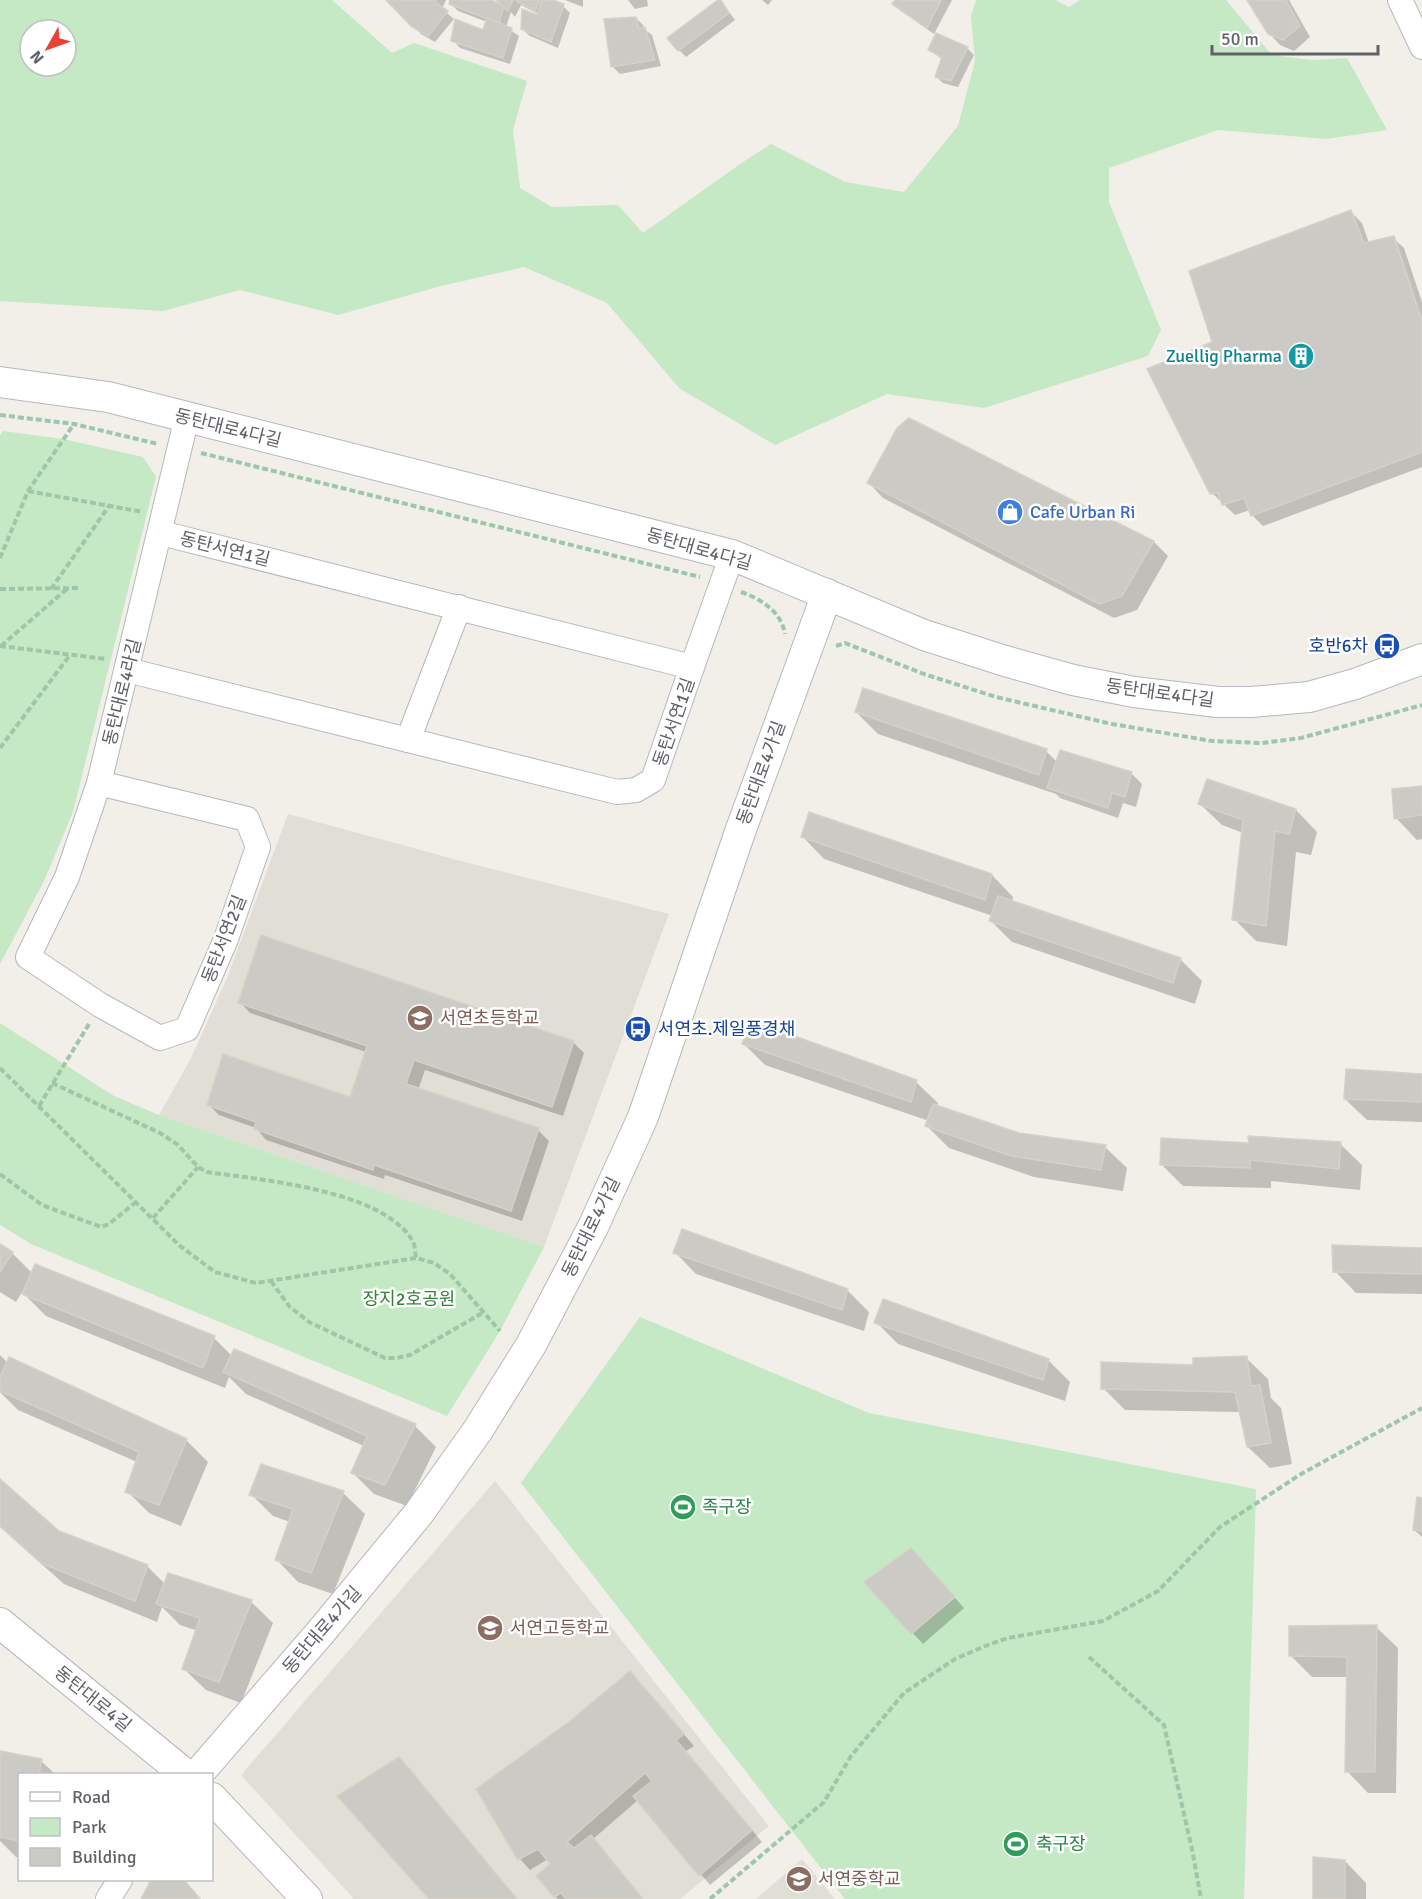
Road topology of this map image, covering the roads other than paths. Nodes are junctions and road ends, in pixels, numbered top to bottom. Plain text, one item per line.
1 (1400, 0) edge
2 (1422, 47) edge
3 (0, 382) edge
4 (187, 417) junction
5 (162, 524) junction
6 (732, 555) junction
7 (827, 594) junction
8 (459, 607) junction
9 (1422, 659) edge
10 (692, 667) junction
11 (127, 670) junction
12 (408, 740) junction
13 (99, 783) junction
14 (28, 957) joint
15 (0, 1623) edge
16 (184, 1773) edge
17 (199, 1773) edge
18 (213, 1799) edge
19 (119, 1881) edge
20 (108, 1899) edge
21 (307, 1899) edge

1 - 2 street
3 - 4 street, 동탄대로4다길
4 - 5 street, 동탄대로4라길
4 - 6 street, 동탄대로4다길
5 - 8 street, 동탄서연1길
5 - 11 street, 동탄대로4라길
6 - 7 street, 동탄대로4다길
6 - 10 street
7 - 9 street, 동탄대로4다길
7 - 17 street, 동탄대로4가길
8 - 10 street, 동탄서연1길
8 - 12 street
10 - 12 street, 동탄서연1길
11 - 12 street, 동탄서연1길
11 - 13 street, 동탄대로4라길
13 - 14 street, 동탄대로4라길
13 - 14 street, 동탄서연2길
15 - 16 street, 동탄대로4길
18 - 21 street
19 - 20 street

